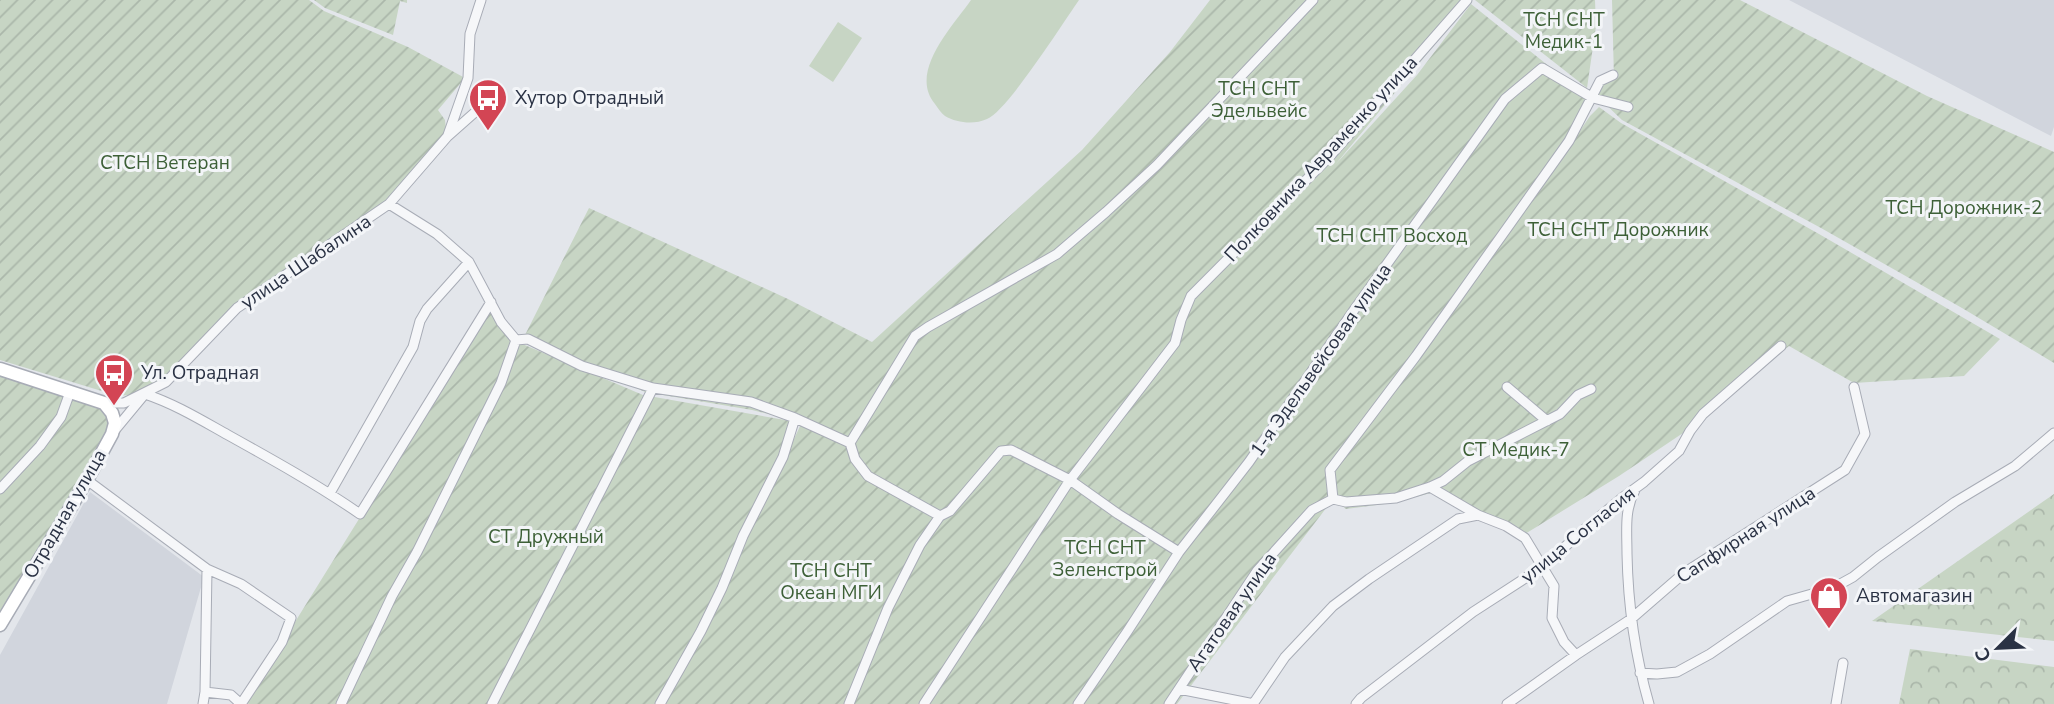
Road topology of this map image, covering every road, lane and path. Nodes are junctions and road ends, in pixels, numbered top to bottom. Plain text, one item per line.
1 (481, 0) edge
2 (1313, 0) edge
3 (1466, 0) edge
4 (1612, 75) dead end
5 (1593, 98) junction
6 (482, 106) dead end
7 (1628, 107) dead end
8 (447, 137) junction
9 (389, 204) junction
10 (469, 262) junction
11 (491, 302) junction
12 (516, 340) junction
13 (1781, 346) dead end
14 (0, 369) edge
15 (1507, 387) dead end
16 (1854, 387) dead end
17 (653, 388) junction
18 (1591, 389) dead end
19 (70, 392) junction
20 (145, 394) junction
21 (99, 401) junction
22 (795, 418) junction
23 (1546, 421) junction
24 (2054, 433) edge
25 (112, 434) junction
26 (850, 443) junction
27 (87, 480) junction
28 (1070, 480) junction
29 (1430, 487) junction
30 (1636, 488) junction
31 (0, 489) edge
32 (330, 494) junction
33 (1333, 499) junction
34 (1478, 515) junction
35 (940, 516) junction
36 (1179, 552) junction
37 (1544, 566) junction
38 (207, 569) junction
39 (1631, 619) junction
40 (0, 625) edge
41 (1576, 655) junction
42 (1843, 663) dead end
43 (1640, 673) junction
44 (1179, 690) junction
45 (205, 692) junction
46 (203, 704) edge
47 (241, 704) edge
48 (341, 704) edge
49 (492, 704) edge
50 (660, 704) edge
51 (849, 704) edge
52 (924, 704) edge
53 (1078, 704) edge
54 (1169, 704) edge
55 (1253, 704) edge
56 (1356, 704) edge
57 (1507, 704) edge
58 (1649, 704) edge
59 (1836, 704) edge

1 - 8 street
2 - 26 street
3 - 28 street, Полковника Авраменко улица
4 - 5 street
5 - 7 street, 1-я Эдельвейсовая улица
5 - 33 street
5 - 36 street, 1-я Эдельвейсовая улица
6 - 8 street, улица Шабалина
8 - 9 street, улица Шабалина
9 - 10 street
9 - 20 street, улица Шабалина
10 - 11 street
10 - 32 street
11 - 12 street
11 - 32 street
12 - 17 street
12 - 48 street
13 - 30 street, улица Согласия
14 - 19 main road, улица Шабалина
15 - 23 street
16 - 39 street, Сапфирная улица
17 - 22 street
17 - 49 street
18 - 23 street
19 - 21 main road, улица Шабалина
19 - 31 street
20 - 21 street, улица Шабалина
20 - 25 street
20 - 32 street
21 - 25 main road, Отрадная улица
22 - 26 street
22 - 50 street
23 - 29 street
24 - 43 street
25 - 27 main road, Отрадная улица
26 - 35 street
27 - 38 street
27 - 40 main road, Отрадная улица
28 - 35 street
28 - 36 street
28 - 52 street, Полковника Авраменко улица
29 - 33 street
29 - 34 street
30 - 37 street, улица Согласия
30 - 39 street
33 - 44 street, Агатовая улица
34 - 37 street
34 - 55 street
35 - 51 street
36 - 53 street, 1-я Эдельвейсовая улица
37 - 41 street
37 - 56 street, улица Согласия
38 - 45 street
38 - 47 street
39 - 41 street, Сапфирная улица
39 - 43 street
41 - 57 street, Сапфирная улица
42 - 59 street
43 - 58 street
44 - 54 street, Агатовая улица
44 - 55 street
45 - 46 street
45 - 47 street

